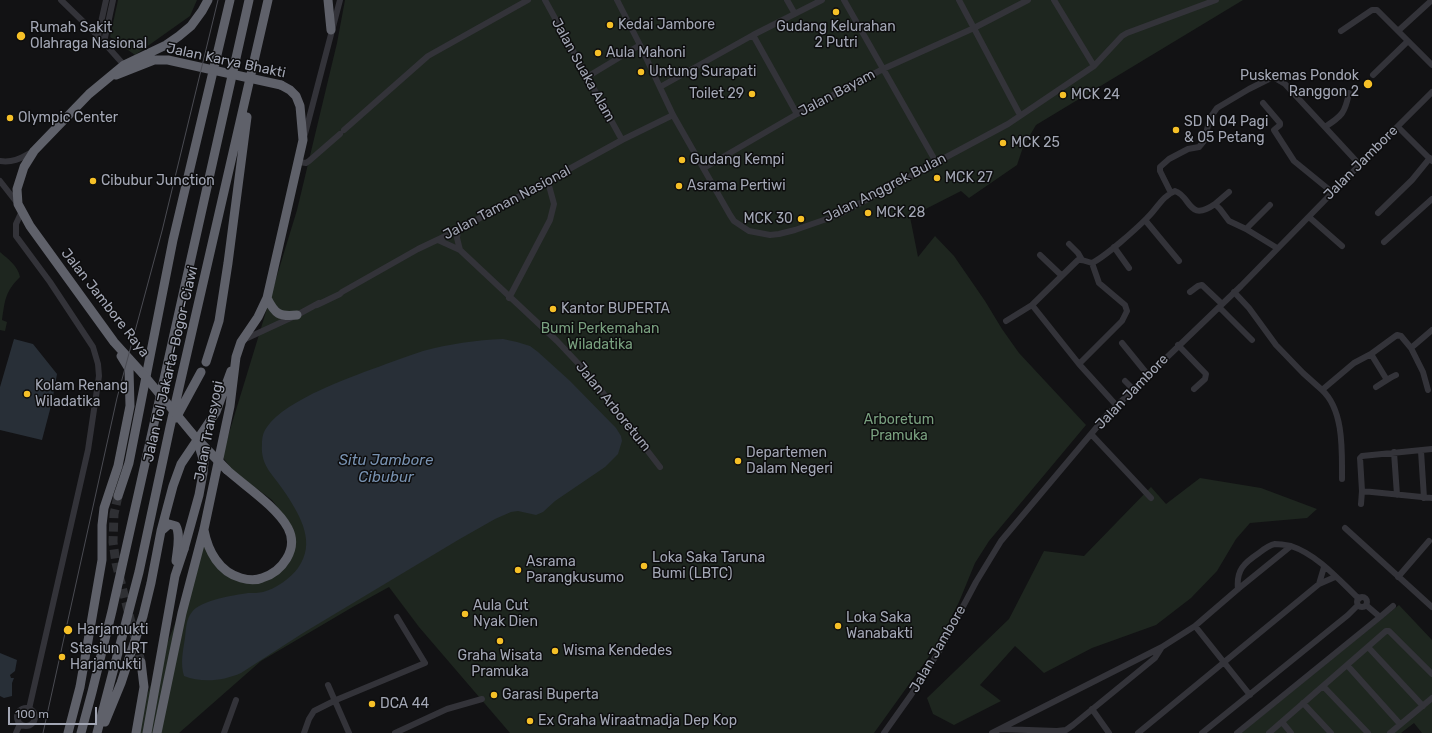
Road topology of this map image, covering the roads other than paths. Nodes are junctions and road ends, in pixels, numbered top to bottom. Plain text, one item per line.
1 (61, 0) edge
2 (106, 0) edge
3 (113, 0) edge
4 (208, 0) edge
5 (230, 0) edge
6 (249, 0) edge
7 (268, 0) edge
8 (328, 0) edge
9 (340, 0) edge
10 (528, 0) edge
11 (545, 0) edge
12 (617, 0) edge
13 (787, 0) edge
14 (822, 0) edge
15 (844, 0) edge
16 (959, 0) edge
17 (1028, 0) edge
18 (1054, 0) edge
19 (1214, 0) edge
20 (1432, 0) edge
21 (794, 14) junction
22 (974, 28) junction
23 (331, 30) junction
24 (1341, 31) dead end
25 (1398, 31) junction
26 (753, 35) junction
27 (98, 36) junction
28 (1408, 41) junction
29 (104, 42) junction
30 (640, 45) junction
31 (124, 65) junction
32 (1432, 65) edge
33 (1094, 66) junction
34 (253, 68) junction
35 (883, 69) junction
36 (1373, 75) dead end
37 (587, 77) junction
38 (106, 80) junction
39 (660, 87) junction
40 (1432, 92) edge
41 (1349, 93) dead end
42 (1264, 104) dead end
43 (673, 114) junction
44 (797, 114) junction
45 (1020, 115) junction
46 (1324, 127) junction
47 (1398, 127) junction
48 (303, 140) junction
49 (622, 140) junction
50 (34, 151) junction
51 (1431, 159) edge
52 (0, 161) edge
53 (299, 162) junction
54 (936, 162) junction
55 (1359, 164) junction
56 (704, 168) junction
57 (0, 181) edge
58 (548, 182) junction
59 (1229, 192) dead end
60 (1332, 192) junction
61 (1171, 193) junction
62 (1432, 199) edge
63 (1215, 204) junction
64 (1270, 205) dead end
65 (20, 208) junction
66 (1378, 213) dead end
67 (1309, 217) junction
68 (1145, 220) junction
69 (1246, 229) junction
70 (458, 230) junction
71 (438, 240) junction
72 (1384, 242) dead end
73 (1069, 244) dead end
74 (1342, 246) dead end
75 (1114, 247) junction
76 (1277, 248) junction
77 (460, 250) junction
78 (1040, 255) dead end
79 (1082, 260) junction
80 (1179, 261) dead end
81 (1092, 263) junction
82 (1129, 268) dead end
83 (1062, 276) junction
84 (1190, 292) dead end
85 (1234, 292) junction
86 (267, 298) junction
87 (509, 298) junction
88 (1032, 305) junction
89 (1220, 305) junction
90 (297, 315) junction
91 (1006, 322) dead end
92 (1432, 330) edge
93 (1252, 340) dead end
94 (114, 342) junction
95 (241, 342) junction
96 (1122, 343) dead end
97 (1178, 345) junction
98 (1411, 348) junction
99 (1371, 354) junction
100 (236, 357) junction
101 (206, 362) dead end
102 (1079, 364) junction
103 (201, 372) dead end
104 (1148, 375) junction
105 (1396, 375) dead end
106 (1387, 380) junction
107 (1125, 381) dead end
108 (1376, 386) dead end
109 (1132, 389) junction
110 (1194, 389) dead end
111 (1322, 390) junction
112 (1428, 390) dead end
113 (1116, 405) junction
114 (170, 428) junction
115 (1091, 434) junction
116 (196, 438) junction
117 (1432, 449) edge
118 (1421, 451) junction
119 (1394, 452) junction
120 (660, 467) dead end
121 (1342, 479) dead end
122 (1362, 490) junction
123 (1397, 495) junction
124 (118, 496) tunnel mouth
125 (1151, 498) dead end
126 (1424, 498) junction
127 (1432, 498) edge
128 (1361, 504) dead end
129 (1345, 528) dead end
130 (204, 529) junction
131 (161, 531) junction
132 (1429, 541) dead end
133 (1291, 546) junction
134 (1324, 567) junction
135 (175, 576) junction
136 (1335, 577) junction
137 (1398, 577) junction
138 (1319, 584) junction
139 (1238, 589) junction
140 (1359, 602) junction
141 (1393, 606) dead end
142 (1432, 607) edge
143 (397, 617) dead end
144 (1380, 617) junction
145 (1195, 626) junction
146 (1162, 647) junction
147 (1368, 647) junction
148 (1224, 661) junction
149 (142, 662) tunnel mouth
150 (1346, 665) junction
151 (1432, 674) edge
152 (328, 685) dead end
153 (1323, 686) junction
154 (1250, 694) junction
155 (1432, 698) edge
156 (482, 699) dead end
157 (236, 700) dead end
158 (336, 700) junction
159 (1303, 703) junction
160 (1423, 706) junction
161 (28, 709) junction
162 (1092, 709) junction
163 (151, 715) junction
164 (161, 716) junction
165 (1282, 722) junction
166 (20, 724) junction
167 (1400, 724) junction
168 (998, 729) junction
169 (16, 733) edge
170 (68, 733) edge
171 (81, 733) edge
172 (97, 733) edge
173 (100, 733) edge
174 (136, 733) edge
175 (147, 733) edge
176 (157, 733) edge
177 (224, 733) edge
178 (304, 733) edge
179 (349, 733) edge
180 (395, 733) edge
181 (884, 733) edge
182 (992, 733) edge
183 (1109, 733) edge
184 (1138, 733) edge
185 (1202, 733) edge
186 (1237, 733) edge
187 (1269, 733) edge
188 (1291, 733) edge
189 (1331, 733) edge
190 (1368, 733) edge
191 (1390, 733) edge

1 - 27 street
2 - 27 street
3 - 29 street
4 - 31 highway, Jalan Jambore Raya
5 - 124 highway
6 - 171 highway, Jalan Tol Jakarta–Bogor–Ciawi
7 - 34 highway, Jalan Tol Jakarta–Bogor–Ciawi
8 - 23 highway
9 - 23 street
10 - 53 street
11 - 37 street, Jalan Suaka Alam
12 - 30 street, Jalan Anggrek Bulan
13 - 21 street
14 - 21 street
15 - 35 street
16 - 22 street
17 - 22 street, Jalan Bayam
18 - 33 street
19 - 33 street, Jalan Anggrek Bulan
20 - 25 street
21 - 26 street
22 - 35 street, Jalan Bayam
22 - 45 street
23 - 48 street
24 - 25 street
25 - 28 street
26 - 39 street
26 - 44 street
27 - 29 street
28 - 32 street
28 - 36 street
29 - 31 street
30 - 37 street
30 - 39 street, Jalan Anggrek Bulan
31 - 38 highway, Jalan Jambore Raya
33 - 45 street, Jalan Anggrek Bulan
34 - 101 highway
34 - 114 highway, Jalan Tol Jakarta–Bogor–Ciawi
35 - 44 street, Jalan Bayam
35 - 54 street
37 - 49 street, Jalan Suaka Alam
38 - 48 highway, Jalan Karya Bhakti, bridge
38 - 50 highway, Jalan Jambore Raya
39 - 43 street, Jalan Anggrek Bulan
40 - 47 street, Jalan Jambore
41 - 46 street
42 - 60 street
43 - 49 street, Jalan Taman Nasional
43 - 56 street, Jalan Anggrek Bulan
44 - 56 street, Jalan Bayam
45 - 54 street, Jalan Anggrek Bulan
46 - 55 street
46 - 61 street
47 - 51 street
47 - 55 street, Jalan Jambore
48 - 53 highway, Jalan Transyogi
49 - 58 street, Jalan Taman Nasional
50 - 52 street
50 - 65 highway, Jalan Jambore Raya
51 - 66 street
53 - 86 highway, Jalan Transyogi
54 - 56 street, Jalan Anggrek Bulan
55 - 60 street, Jalan Jambore
57 - 65 street, Jalan Jambore Raya
58 - 70 street, Jalan Taman Nasional
58 - 87 street
59 - 63 street
60 - 67 street, Jalan Jambore
61 - 63 street
61 - 68 street
62 - 72 street
63 - 69 street
64 - 69 street
65 - 94 highway, Jalan Jambore Raya
65 - 161 street
67 - 74 street
67 - 76 street, Jalan Jambore
68 - 75 street
68 - 80 street
69 - 76 street
70 - 71 street, Jalan Taman Nasional
70 - 77 street
71 - 77 street, Jalan Arboretum
71 - 90 street, Jalan Taman Nasional
73 - 79 street
75 - 81 street
75 - 82 street
76 - 85 street, Jalan Jambore
77 - 87 street, Jalan Arboretum
78 - 83 street
79 - 81 street
79 - 83 street
81 - 102 street
83 - 88 street
84 - 89 street
85 - 89 street, Jalan Jambore
85 - 111 street
86 - 90 highway
86 - 95 highway, Jalan Transyogi
87 - 120 street, Jalan Arboretum
88 - 91 street
88 - 102 street
89 - 93 street
89 - 97 street, Jalan Jambore
90 - 95 street, Jalan Taman Nasional
92 - 98 street
94 - 116 highway, Jalan Jambore Raya, bridge
94 - 170 highway
95 - 100 highway, Jalan Transyogi
96 - 104 street
97 - 104 street, Jalan Jambore
97 - 110 street
98 - 99 street
98 - 112 street
99 - 106 street
99 - 111 street
100 - 130 highway, Jalan Transyogi
100 - 131 highway
102 - 113 street
103 - 114 highway
104 - 109 street, Jalan Jambore
105 - 106 street
106 - 108 street
107 - 109 street
109 - 113 street, Jalan Jambore
111 - 121 street
113 - 115 street, Jalan Jambore
114 - 172 highway, Jalan Tol Jakarta–Bogor–Ciawi
115 - 125 street
115 - 181 street, Jalan Jambore
116 - 130 highway, Jalan Jambore Raya, bridge
116 - 135 highway, Jalan Transyogi, bridge
117 - 118 street
118 - 119 street
118 - 126 street
119 - 122 street
119 - 123 street
122 - 123 street
122 - 128 street
123 - 126 street
126 - 127 street
129 - 137 street
130 - 164 highway, Jalan Transyogi
131 - 135 highway
131 - 173 highway
132 - 137 street
133 - 134 street
133 - 139 street
133 - 139 street
134 - 136 street
134 - 138 street
135 - 163 highway, Jalan Transyogi
136 - 138 street
136 - 140 street
137 - 142 street
138 - 148 street
139 - 145 street
140 - 144 street
140 - 154 street
141 - 144 street
143 - 158 street
144 - 186 street
145 - 146 street
145 - 148 street
146 - 162 street
146 - 168 street
147 - 150 street
147 - 151 street
147 - 160 street
148 - 154 street
148 - 184 street
149 - 174 highway
150 - 153 street
150 - 167 street
152 - 158 street
153 - 159 street
153 - 190 street
154 - 185 street
155 - 160 street
156 - 180 street
157 - 177 street
158 - 178 street
158 - 179 street
159 - 165 street
159 - 189 street
160 - 167 street
161 - 166 street
161 - 166 street
162 - 168 street
162 - 183 street
163 - 164 highway
163 - 175 highway, Jalan Transyogi
164 - 176 highway, Jalan Transyogi
165 - 187 street
165 - 188 street
166 - 169 street
167 - 191 street
168 - 182 street

